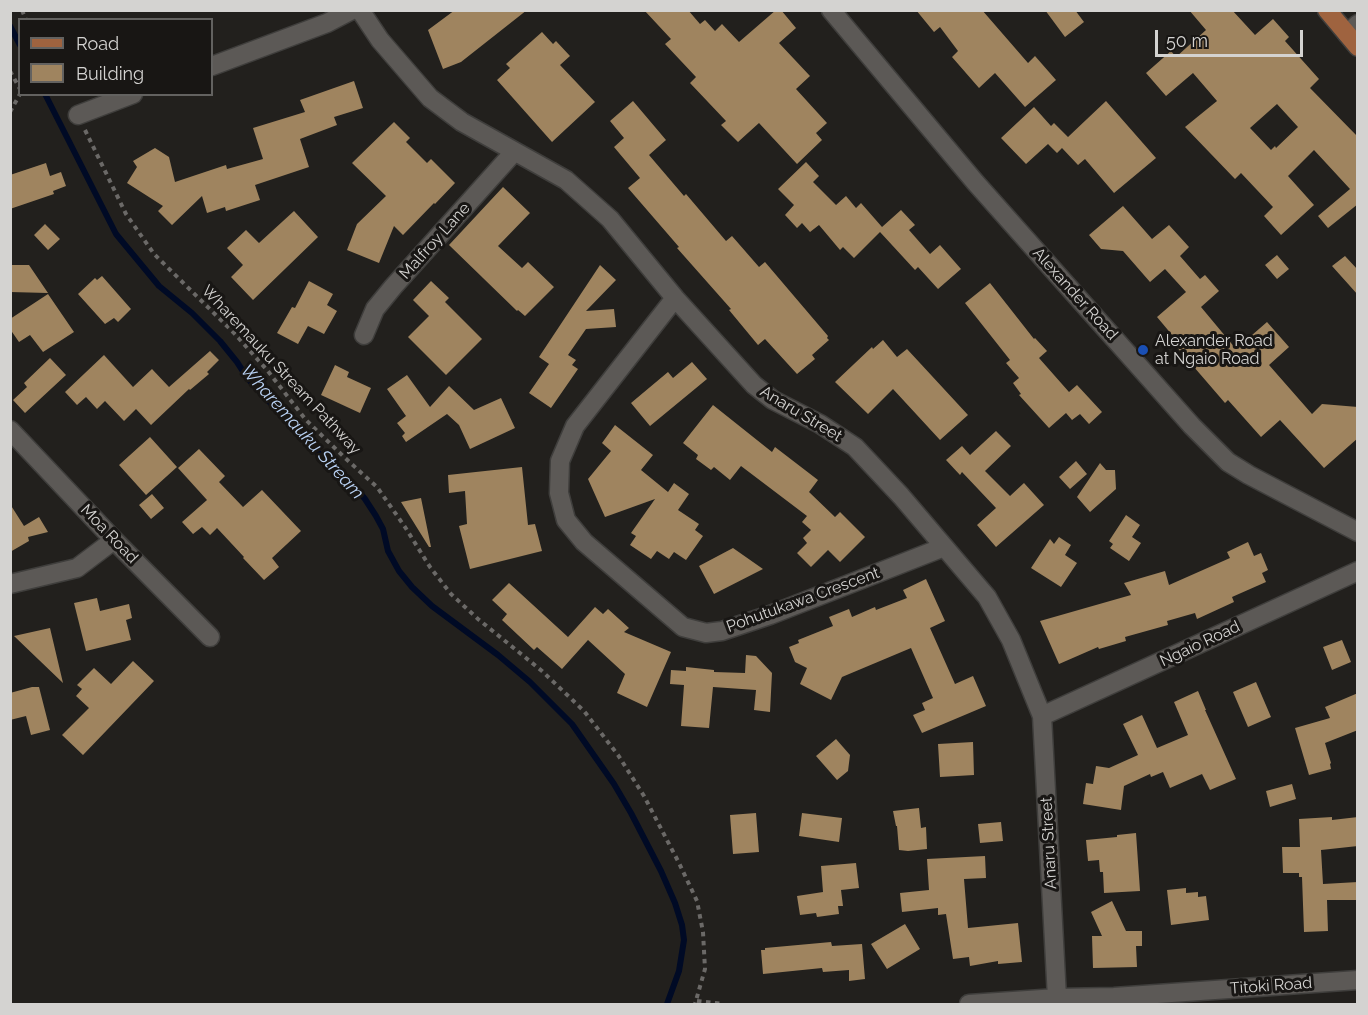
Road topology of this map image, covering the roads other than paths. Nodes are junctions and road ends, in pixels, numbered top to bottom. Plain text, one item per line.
1 (352, 10) edge
2 (360, 10) edge
3 (831, 10) edge
4 (1327, 10) edge
5 (1354, 35) edge
6 (213, 66) edge
7 (128, 96) edge
8 (78, 115) road end
9 (514, 152) junction
10 (675, 298) junction
11 (364, 335) dead end
12 (10, 430) edge
13 (1358, 532) edge
14 (114, 540) junction
15 (944, 548) junction
16 (1358, 572) edge
17 (10, 584) edge
18 (210, 637) dead end
19 (1042, 716) junction
20 (1358, 981) edge
21 (1057, 998) junction
22 (1114, 1001) edge
23 (969, 1005) edge

1 - 6 street
2 - 9 street, Anaru Street
3 - 13 street, Alexander Road
4 - 5 main road
7 - 8 street
9 - 10 street, Anaru Street
9 - 11 street, Malfroy Lane
10 - 15 street, Anaru Street
10 - 15 street, Pohutukawa Crescent
12 - 14 street, Moa Road
14 - 17 street
14 - 18 street, Moa Road
15 - 19 street, Anaru Street
16 - 19 street, Ngaio Road
19 - 21 street, Anaru Street
20 - 22 street, Titoki Road
21 - 22 street, Titoki Road
21 - 23 street, Titoki Road

